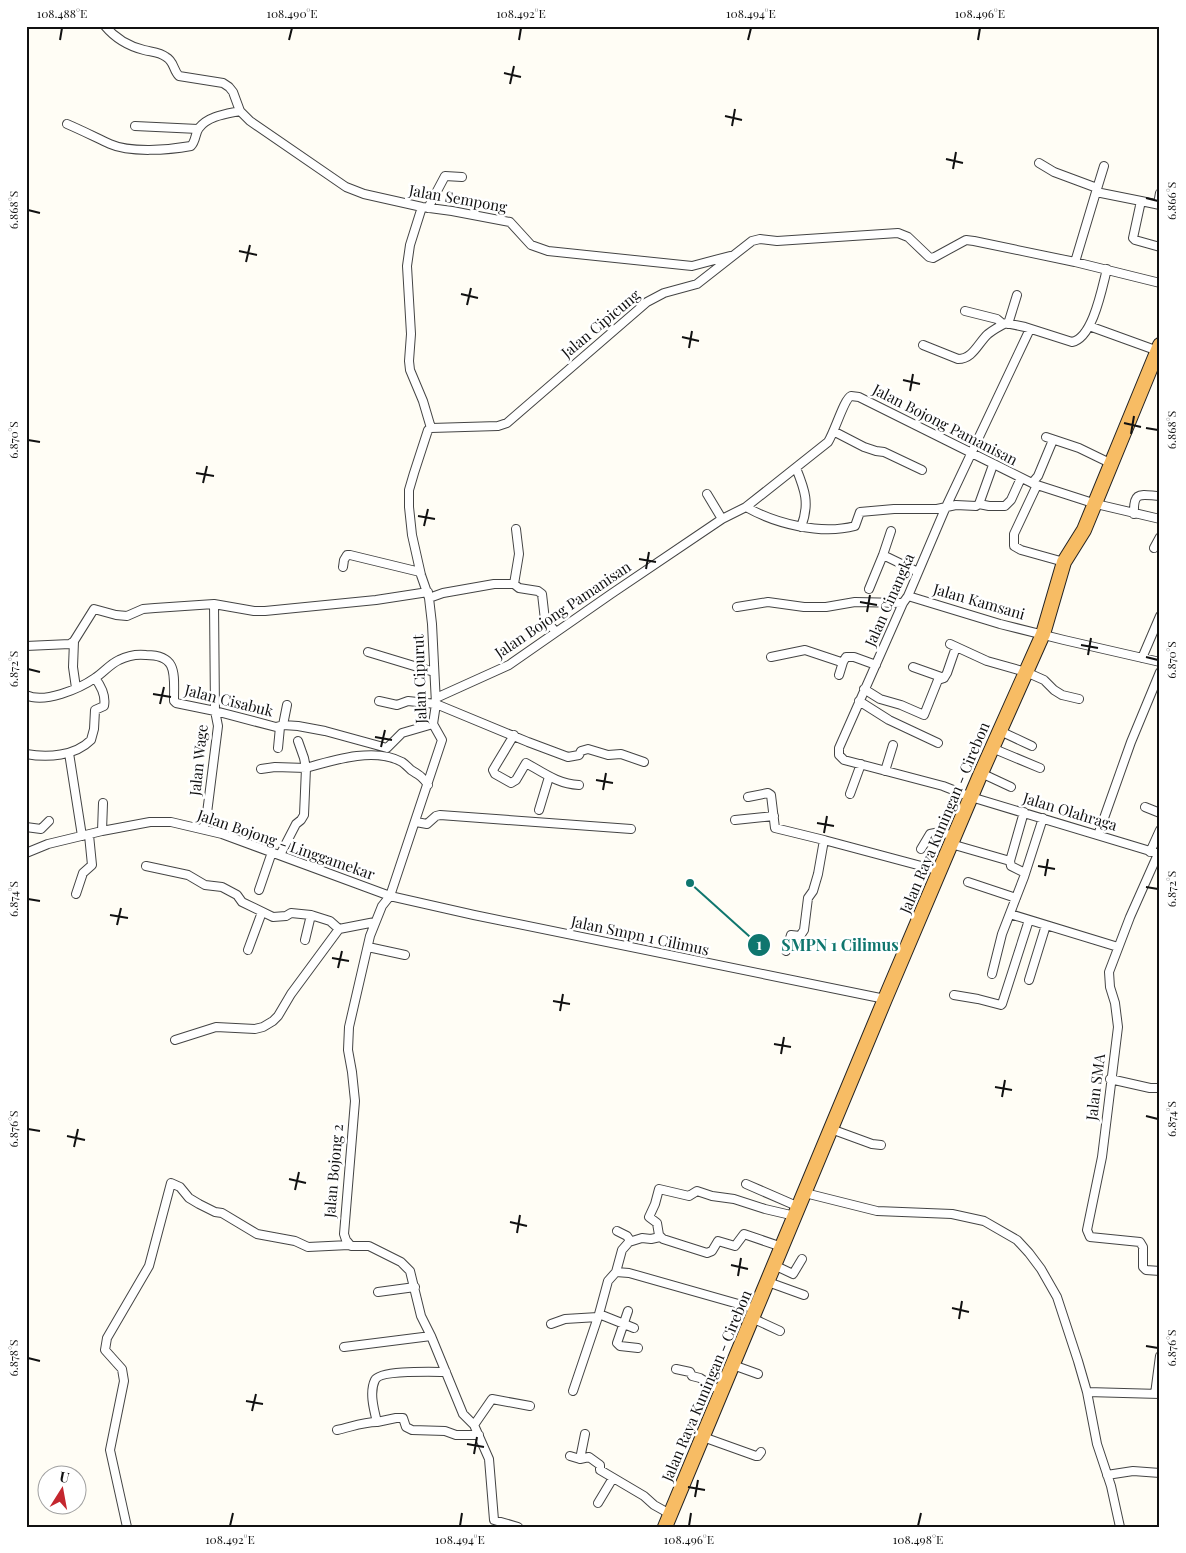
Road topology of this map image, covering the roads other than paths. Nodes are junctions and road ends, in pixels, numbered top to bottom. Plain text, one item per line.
1 (105, 26) edge
2 (240, 111) junction
3 (67, 124) dead end
4 (135, 126) dead end
5 (198, 129) junction
6 (1039, 163) dead end
7 (1104, 166) dead end
8 (462, 177) dead end
9 (1096, 190) junction
10 (1160, 193) edge
11 (1141, 201) junction
12 (1159, 205) edge
13 (425, 207) junction
14 (1160, 247) edge
15 (727, 257) junction
16 (1075, 262) junction
17 (1108, 269) junction
18 (1160, 283) edge
19 (1017, 295) dead end
20 (965, 311) dead end
21 (1006, 324) junction
22 (1089, 326) junction
23 (1030, 329) junction
24 (923, 345) dead end
25 (1159, 348) edge
26 (1156, 370) edge
27 (430, 428) junction
28 (835, 432) junction
29 (972, 454) junction
30 (1112, 464) junction
31 (993, 465) junction
32 (796, 468) junction
33 (922, 470) dead end
34 (1021, 478) junction
35 (1034, 484) junction
36 (707, 494) dead end
37 (1160, 496) edge
38 (980, 504) junction
39 (1096, 504) junction
40 (746, 507) junction
41 (945, 509) junction
42 (1134, 514) junction
43 (722, 519) junction
44 (1160, 519) edge
45 (801, 527) junction
46 (516, 529) dead end
47 (891, 531) dead end
48 (1160, 537) edge
49 (1154, 548) dead end
50 (883, 556) junction
51 (1064, 562) junction
52 (344, 567) dead end
53 (420, 572) junction
54 (918, 572) junction
55 (514, 584) junction
56 (869, 589) dead end
57 (428, 595) junction
58 (908, 596) junction
59 (903, 603) junction
60 (214, 604) junction
61 (737, 607) dead end
62 (1160, 616) edge
63 (556, 632) junction
64 (1156, 633) edge
65 (1043, 634) junction
66 (74, 641) junction
67 (26, 646) edge
68 (368, 652) dead end
69 (771, 657) dead end
70 (1142, 658) junction
71 (843, 662) junction
72 (1160, 662) edge
73 (876, 665) junction
74 (913, 667) dead end
75 (434, 672) junction
76 (1026, 672) junction
77 (1160, 672) edge
78 (839, 675) dead end
79 (95, 678) junction
80 (944, 678) junction
81 (76, 688) junction
82 (864, 689) junction
83 (26, 696) edge
84 (1079, 699) dead end
85 (378, 701) dead end
86 (436, 701) junction
87 (859, 701) junction
88 (287, 705) dead end
89 (215, 711) junction
90 (432, 724) junction
91 (282, 726) junction
92 (1000, 731) junction
93 (514, 735) junction
94 (298, 742) dead end
95 (938, 743) dead end
96 (894, 745) dead end
97 (1032, 746) dead end
98 (278, 748) dead end
99 (992, 748) junction
100 (26, 754) edge
101 (69, 754) junction
102 (644, 762) dead end
103 (861, 764) junction
104 (306, 768) junction
105 (1040, 768) dead end
106 (261, 769) dead end
107 (885, 771) junction
108 (981, 773) junction
109 (550, 778) junction
110 (428, 785) junction
111 (579, 785) dead end
112 (1011, 787) dead end
113 (850, 794) dead end
114 (748, 797) dead end
115 (971, 797) junction
116 (102, 803) dead end
117 (1145, 808) dead end
118 (539, 810) dead end
119 (1024, 812) junction
120 (1160, 814) edge
121 (774, 816) junction
122 (1043, 818) junction
123 (735, 820) dead end
124 (49, 821) dead end
125 (416, 822) junction
126 (26, 827) edge
127 (203, 829) junction
128 (632, 830) dead end
129 (1160, 830) edge
130 (102, 831) junction
131 (1098, 835) junction
132 (86, 836) junction
133 (824, 840) junction
134 (953, 840) junction
135 (921, 849) dead end
136 (272, 852) junction
137 (26, 853) edge
138 (1156, 853) edge
139 (280, 855) junction
140 (1010, 861) junction
141 (146, 866) dead end
142 (940, 870) junction
143 (1025, 873) junction
144 (968, 882) dead end
145 (259, 890) dead end
146 (76, 894) dead end
147 (390, 896) junction
148 (1016, 898) junction
149 (262, 912) junction
150 (1010, 914) junction
151 (311, 915) junction
152 (1029, 920) junction
153 (375, 922) junction
154 (1046, 925) junction
155 (339, 929) junction
156 (305, 940) dead end
157 (368, 946) junction
158 (1118, 947) junction
159 (248, 950) dead end
160 (786, 951) dead end
161 (406, 955) dead end
162 (992, 974) dead end
163 (1029, 980) dead end
164 (954, 995) dead end
165 (885, 999) junction
166 (176, 1040) dead end
167 (1110, 1079) junction
168 (1160, 1088) edge
169 (831, 1129) junction
170 (881, 1145) dead end
171 (746, 1184) dead end
172 (805, 1193) junction
173 (797, 1211) junction
174 (617, 1231) dead end
175 (660, 1237) junction
176 (629, 1242) junction
177 (349, 1244) junction
178 (782, 1247) junction
179 (802, 1259) dead end
180 (774, 1265) junction
181 (1160, 1271) edge
182 (616, 1272) junction
183 (768, 1282) junction
184 (415, 1287) junction
185 (378, 1292) dead end
186 (804, 1295) dead end
187 (628, 1311) dead end
188 (754, 1314) junction
189 (599, 1316) junction
190 (551, 1324) dead end
191 (623, 1324) junction
192 (634, 1328) dead end
193 (780, 1331) dead end
194 (431, 1336) junction
195 (344, 1347) dead end
196 (638, 1348) dead end
197 (1160, 1356) edge
198 (733, 1365) junction
199 (676, 1369) dead end
200 (446, 1372) junction
201 (758, 1374) dead end
202 (573, 1391) dead end
203 (722, 1392) junction
204 (1087, 1392) junction
205 (1157, 1394) edge
206 (530, 1406) dead end
207 (377, 1422) junction
208 (474, 1425) junction
209 (337, 1430) dead end
210 (585, 1434) dead end
211 (479, 1435) junction
212 (703, 1437) junction
213 (761, 1452) dead end
214 (570, 1456) dead end
215 (580, 1458) junction
216 (1160, 1474) edge
217 (1107, 1475) junction
218 (613, 1478) junction
219 (598, 1503) dead end
220 (667, 1520) edge
221 (495, 1523) edge
222 (127, 1527) edge
223 (518, 1527) edge
224 (1120, 1527) edge

1 - 2 street, Jalan Sempong
2 - 5 street
2 - 13 street, Jalan Sempong
3 - 5 street
4 - 5 street
6 - 9 street
7 - 9 street
8 - 13 street
9 - 11 street
9 - 16 street
10 - 12 street
11 - 12 street
11 - 14 street
13 - 15 street, Jalan Sempong
13 - 27 street
15 - 16 street, Jalan Cipicung
15 - 27 street, Jalan Cipicung
16 - 17 street
17 - 18 street
17 - 22 street
19 - 21 street
20 - 21 street
21 - 23 street
21 - 24 street
22 - 23 street
22 - 25 street
23 - 29 street, Jalan Cinangka
25 - 26 highway, Jalan Raya Kuningan - Cirebon
26 - 30 highway, Jalan Raya Kuningan - Cirebon
27 - 53 street, Jalan Cipurut
28 - 29 street, Jalan Bojong Pamanisan
28 - 32 street, Jalan Bojong Pamanisan
28 - 33 street
29 - 31 street, Jalan Bojong Pamanisan
29 - 41 street, Jalan Cinangka
30 - 35 street
30 - 39 highway, Jalan Raya Kuningan - Cirebon
31 - 34 street, Jalan Bojong Pamanisan
31 - 38 street
32 - 40 street, Jalan Bojong Pamanisan
32 - 45 street
34 - 35 street, Jalan Bojong Pamanisan
34 - 38 street
35 - 39 street, Jalan Bojong Pamanisan
35 - 51 street
36 - 43 street
37 - 42 street
38 - 41 street
39 - 42 street, Jalan Bojong Pamanisan
39 - 51 highway, Jalan Raya Kuningan - Cirebon
40 - 43 street, Jalan Bojong Pamanisan
40 - 45 street
41 - 45 street
41 - 54 street, Jalan Cinangka
42 - 44 street, Jalan Bojong Pamanisan
43 - 63 street, Jalan Bojong Pamanisan
46 - 55 street
47 - 50 street
48 - 49 street
50 - 54 street
50 - 56 street
51 - 65 highway, Jalan Raya Kuningan - Cirebon
52 - 53 street
53 - 57 street, Jalan Cipurut
54 - 58 street, Jalan Cinangka
55 - 57 street
55 - 63 street
57 - 60 street
57 - 75 street, Jalan Cipurut
58 - 59 street, Jalan Cinangka
58 - 65 street, Jalan Kamsani
59 - 61 street
59 - 73 street, Jalan Cinangka
60 - 66 street
60 - 89 street, Jalan Wage
62 - 64 street
63 - 86 street, Jalan Bojong Pamanisan
64 - 70 street
65 - 70 street, Jalan Kamsani
65 - 76 highway, Jalan Raya Kuningan - Cirebon
66 - 67 street
66 - 81 street
68 - 75 street
69 - 71 street
70 - 72 street, Jalan Kamsani
71 - 73 street
71 - 78 street
73 - 82 street, Jalan Cinangka
74 - 80 street
75 - 86 street, Jalan Cipurut
76 - 80 street
76 - 84 street
76 - 92 highway, Jalan Raya Kuningan - Cirebon
77 - 131 street
79 - 81 street, Jalan Cisabuk
79 - 89 street, Jalan Cisabuk
79 - 101 street
80 - 82 street
81 - 83 street, Jalan Cisabuk
82 - 87 street, Jalan Cinangka
85 - 86 street
86 - 90 street, Jalan Cipurut
86 - 93 street
87 - 95 street
87 - 103 street, Jalan Cinangka
88 - 91 street
89 - 91 street, Jalan Cisabuk
89 - 127 street, Jalan Wage
90 - 91 street, Jalan Cisabuk
90 - 110 street, Jalan Cipurut
91 - 98 street
92 - 97 street
92 - 99 highway, Jalan Raya Kuningan - Cirebon
93 - 102 street
93 - 109 street
94 - 104 street
96 - 107 street
99 - 105 street
99 - 108 highway, Jalan Raya Kuningan - Cirebon
100 - 101 street
101 - 132 street
103 - 107 street, Jalan Cinangka
103 - 113 street
104 - 106 street
104 - 110 street
104 - 139 street
107 - 115 street, Jalan Cinangka
108 - 112 street
108 - 115 highway, Jalan Raya Kuningan - Cirebon
109 - 111 street
109 - 118 street
110 - 125 street, Jalan Cipurut
114 - 121 street
115 - 119 street, Jalan Olahraga
115 - 134 highway, Jalan Raya Kuningan - Cirebon
116 - 130 street
117 - 120 street
119 - 122 street, Jalan Olahraga
119 - 140 street
121 - 123 street
121 - 133 street
122 - 131 street, Jalan Olahraga
122 - 143 street
124 - 126 street
125 - 128 street
125 - 147 street, Jalan Cipurut
127 - 130 street, Jalan Bojong - Linggamekar
127 - 136 street, Jalan Bojong - Linggamekar
129 - 138 street, Jalan SMA
130 - 132 street, Jalan Bojong - Linggamekar
131 - 138 street, Jalan Olahraga
132 - 137 street, Jalan Bojong - Linggamekar
132 - 146 street
133 - 142 street
133 - 160 street
134 - 135 street
134 - 140 street
134 - 142 highway, Jalan Raya Kuningan - Cirebon
136 - 139 street, Jalan Bojong - Linggamekar
136 - 145 street
138 - 158 street, Jalan SMA
139 - 147 street, Jalan Bojong - Linggamekar
140 - 143 street
141 - 149 street
142 - 165 highway, Jalan Raya Kuningan - Cirebon
143 - 148 street
144 - 148 street
147 - 153 street, Jalan Bojong 2
147 - 165 street, Jalan Smpn 1 Cilimus
148 - 150 street
149 - 151 street
149 - 159 street
150 - 152 street
150 - 162 street
151 - 155 street
151 - 156 street
152 - 154 street
152 - 164 street
153 - 155 street
153 - 157 street, Jalan Bojong 2
154 - 158 street
154 - 163 street
155 - 166 street
157 - 161 street
157 - 177 street, Jalan Bojong 2
158 - 167 street, Jalan SMA
165 - 169 highway, Jalan Raya Kuningan - Cirebon
167 - 168 street
167 - 181 street, Jalan SMA
169 - 170 street
169 - 172 highway, Jalan Raya Kuningan - Cirebon
171 - 173 street
172 - 173 highway, Jalan Raya Kuningan - Cirebon
172 - 204 street
173 - 175 street
173 - 178 highway, Jalan Raya Kuningan - Cirebon
174 - 176 street
175 - 176 street
175 - 178 street
176 - 182 street
177 - 184 street
177 - 222 street
178 - 180 highway, Jalan Raya Kuningan - Cirebon
179 - 180 street
180 - 183 highway, Jalan Raya Kuningan - Cirebon
182 - 188 street
182 - 189 street
183 - 186 street
183 - 188 highway, Jalan Raya Kuningan - Cirebon
184 - 185 street
184 - 194 street
187 - 191 street
188 - 193 street
188 - 198 highway, Jalan Raya Kuningan - Cirebon
189 - 190 street
189 - 191 street
189 - 202 street
191 - 192 street
191 - 196 street
194 - 195 street
194 - 200 street
197 - 205 street
198 - 201 street
198 - 203 highway, Jalan Raya Kuningan - Cirebon
199 - 203 street
200 - 207 street
200 - 208 street
203 - 212 highway, Jalan Raya Kuningan - Cirebon
204 - 205 street
204 - 217 street
206 - 208 street
207 - 209 street
207 - 211 street
208 - 211 street
210 - 215 street
211 - 221 street
212 - 213 street
212 - 220 highway, Jalan Raya Kuningan - Cirebon
214 - 215 street
215 - 218 street
216 - 217 street
217 - 224 street
218 - 219 street
218 - 220 street
221 - 223 street

